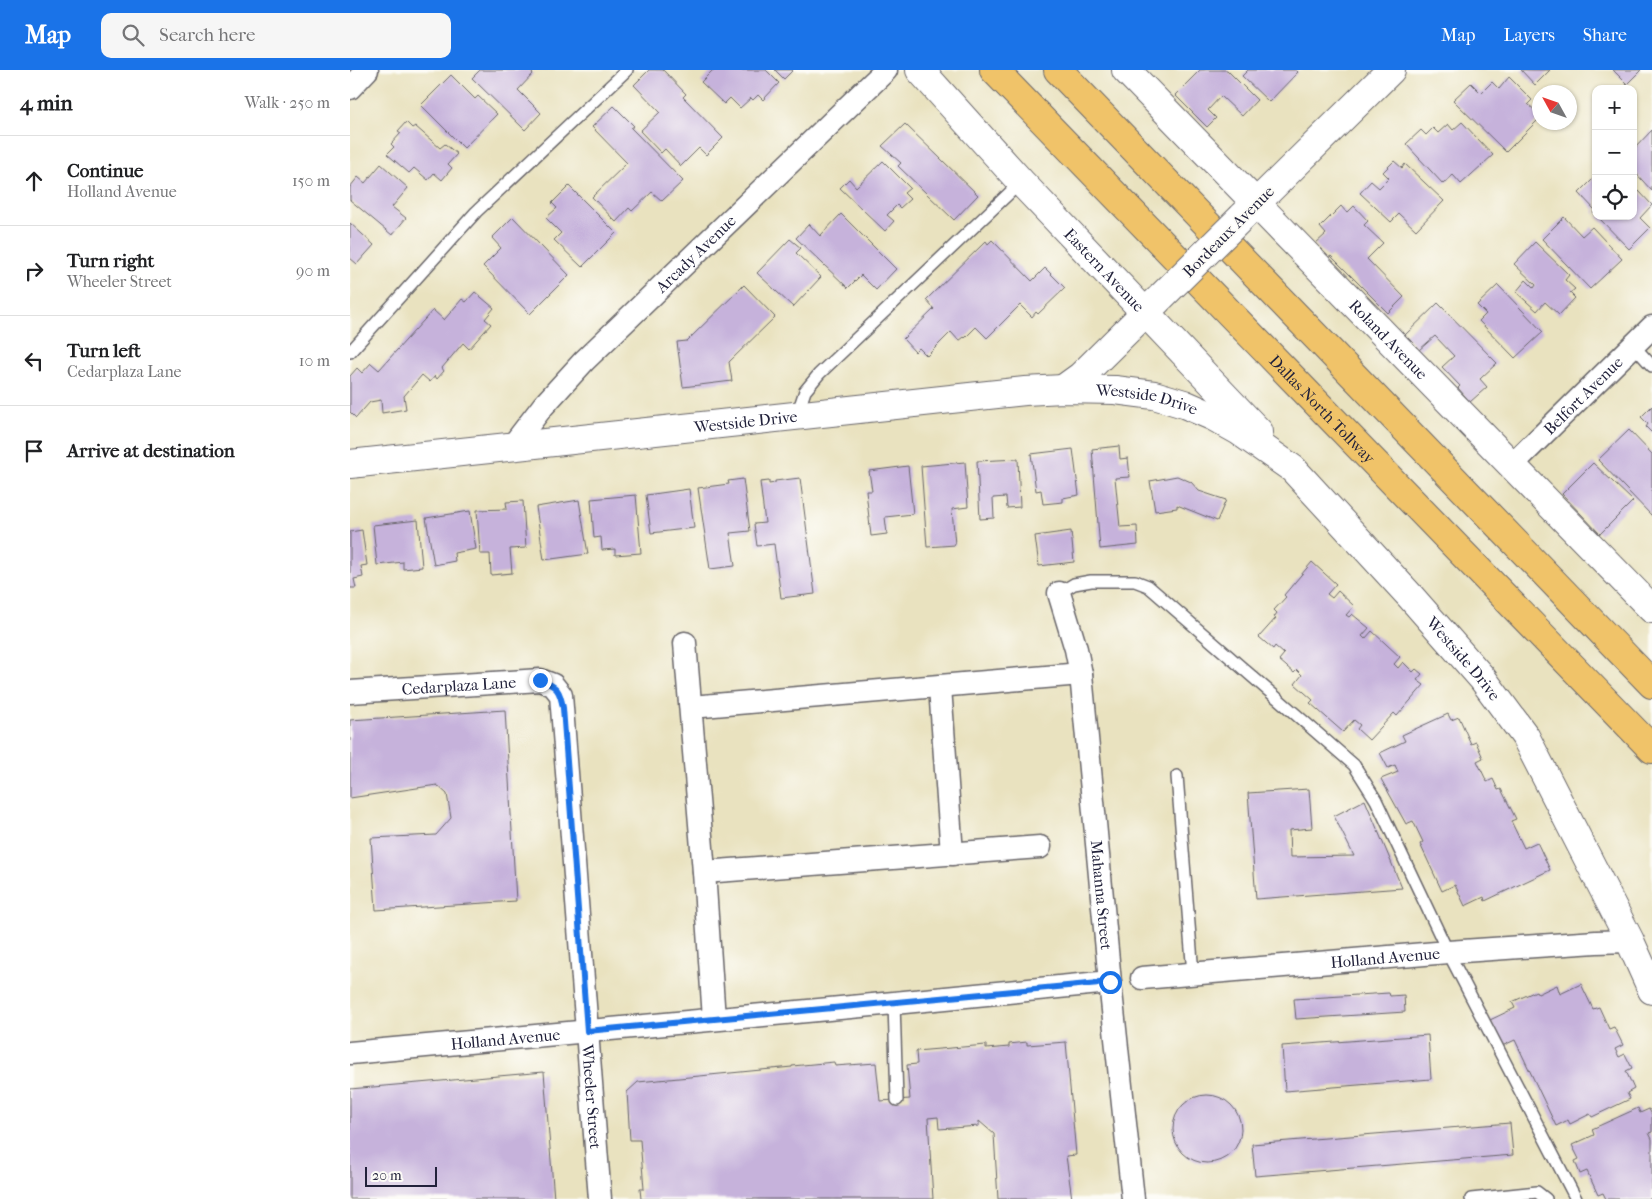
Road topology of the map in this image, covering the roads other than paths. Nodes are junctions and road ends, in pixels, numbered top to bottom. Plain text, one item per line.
1 (367, 70) edge
2 (627, 70) edge
3 (886, 70) edge
4 (920, 70) edge
5 (994, 70) edge
6 (1058, 70) edge
7 (1126, 70) edge
8 (1391, 70) edge
9 (350, 88) edge
10 (1021, 182) junction
11 (1249, 211) junction
12 (1153, 304) junction
13 (1652, 327) edge
14 (1633, 345) junction
15 (350, 352) edge
16 (1652, 366) edge
17 (1063, 389) junction
18 (797, 415) junction
19 (513, 445) junction
20 (350, 464) edge
21 (1512, 464) junction
22 (1293, 469) junction
23 (1060, 593) joint
24 (1652, 609) edge
25 (685, 642) dead end
26 (1081, 674) junction
27 (1652, 684) edge
28 (940, 687) junction
29 (350, 692) edge
30 (561, 695) joint
31 (691, 707) junction
32 (1652, 749) edge
33 (1177, 776) dead end
34 (1040, 847) dead end
35 (952, 854) junction
36 (704, 872) junction
37 (1630, 941) junction
38 (1448, 952) junction
39 (1193, 974) junction
40 (1142, 978) dead end
41 (1110, 982) junction
42 (1652, 990) edge
43 (894, 1003) junction
44 (714, 1019) junction
45 (587, 1031) junction
46 (350, 1053) edge
47 (897, 1100) dead end
48 (600, 1199) edge
49 (1134, 1199) edge
50 (1471, 1199) edge
51 (1546, 1199) edge
52 (1576, 1199) edge

1 - 9 street
2 - 15 lane
3 - 19 street, Arcady Avenue
4 - 10 street, Eastern Avenue
5 - 32 highway, Dallas North Tollway
6 - 27 highway
7 - 11 street, Roland Avenue
8 - 11 street, Bordeaux Avenue
10 - 12 street, Eastern Avenue
10 - 18 lane
11 - 12 street, Bordeaux Avenue, bridge
11 - 21 street, Roland Avenue
12 - 17 street, Bordeaux Avenue
12 - 22 street, Eastern Avenue
13 - 14 street, Belfort Avenue
14 - 16 lane
14 - 21 street, Belfort Avenue
17 - 18 street, Westside Drive
17 - 22 street, Westside Drive
18 - 19 street, Westside Drive
19 - 20 street, Westside Drive
21 - 24 street, Roland Avenue
22 - 37 street, Westside Drive
23 - 26 street, Mahanna Street
23 - 38 lane
25 - 31 street
26 - 28 street
26 - 41 street, Mahanna Street
28 - 31 street
28 - 35 street
29 - 30 street, Cedarplaza Lane
30 - 45 street, Wheeler Street
31 - 36 street
33 - 39 lane
34 - 35 street
35 - 36 street
36 - 44 street
37 - 38 street, Holland Avenue
37 - 42 street, Westside Drive
38 - 39 street, Holland Avenue
38 - 52 lane
39 - 40 street, Holland Avenue
41 - 43 street, Holland Avenue
41 - 49 street, Mahanna Street
43 - 44 street, Holland Avenue
43 - 47 lane
44 - 45 street, Holland Avenue
45 - 46 street, Holland Avenue
45 - 48 street, Wheeler Street
50 - 51 lane

